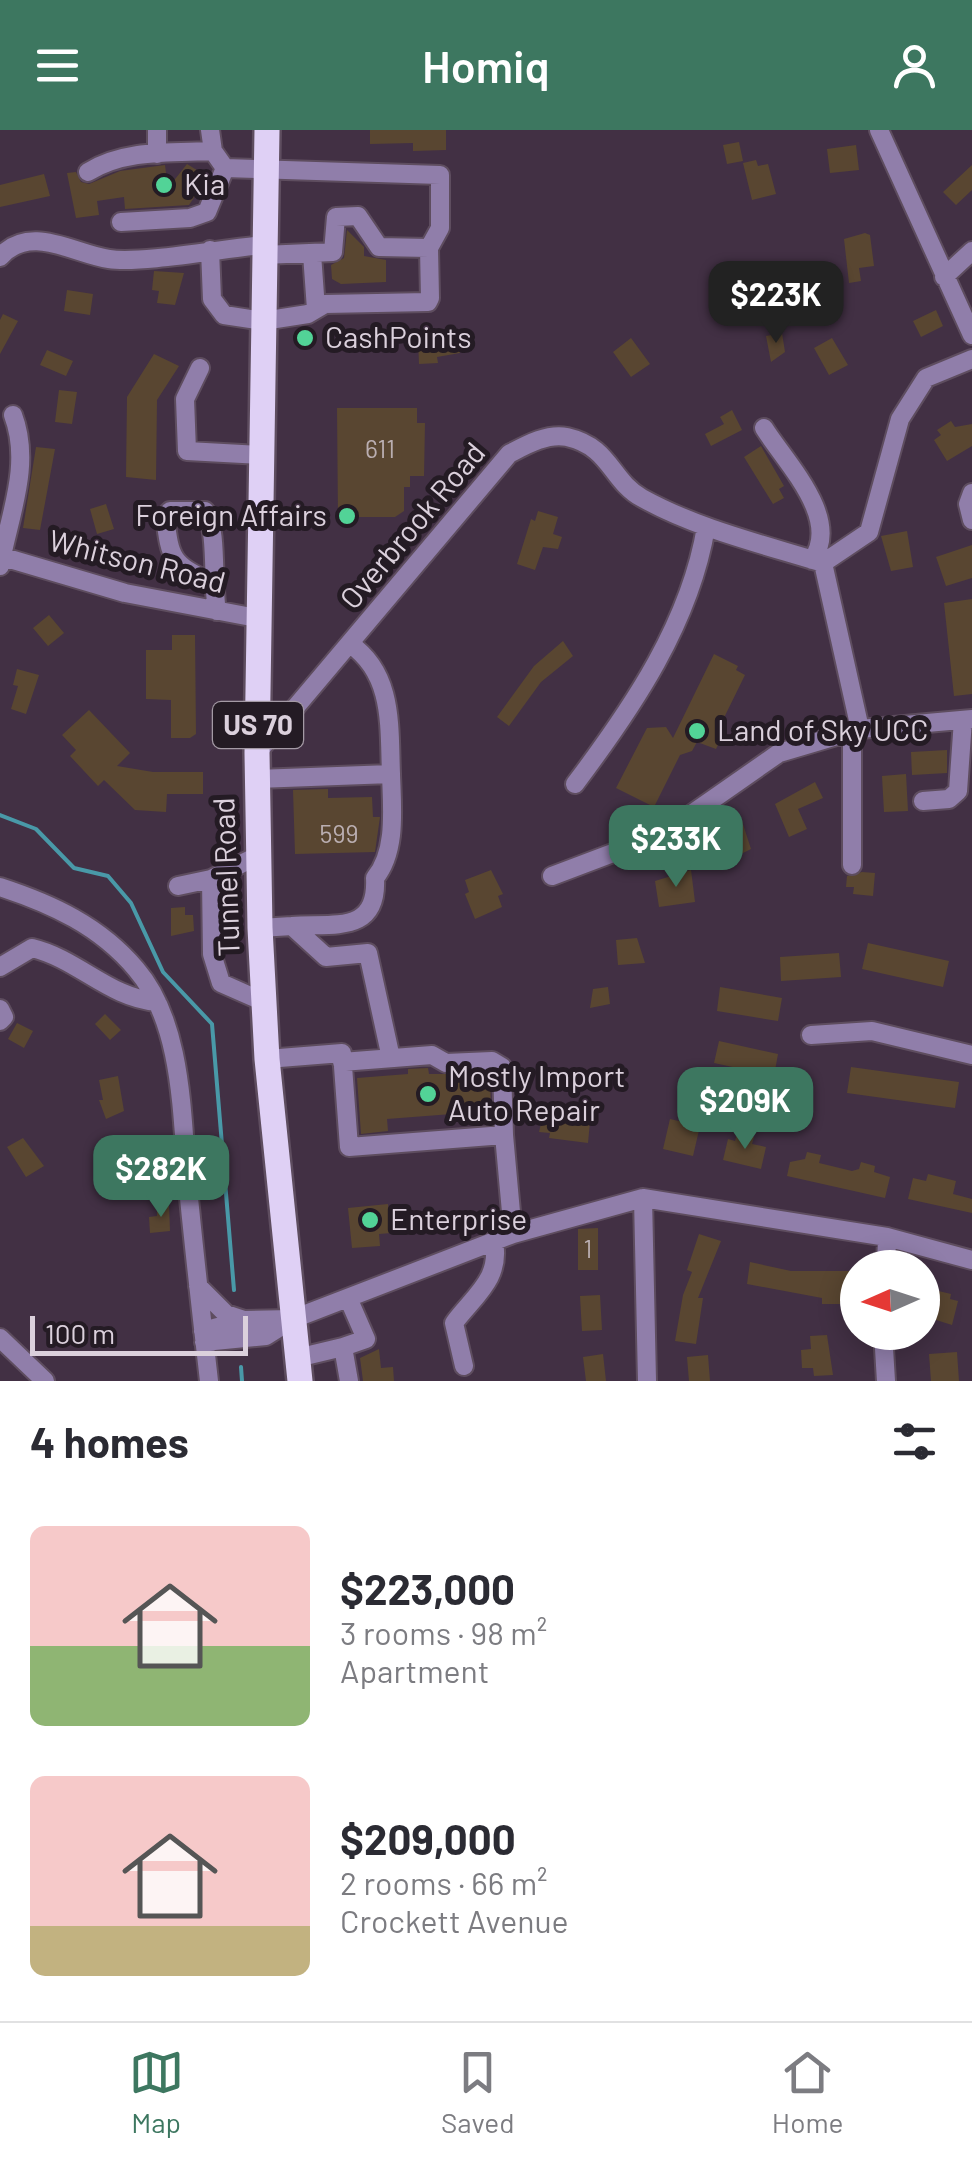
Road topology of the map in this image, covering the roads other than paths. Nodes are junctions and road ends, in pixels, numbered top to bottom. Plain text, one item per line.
1 (157, 130) edge
2 (210, 130) edge
3 (266, 130) edge
4 (879, 130) edge
5 (213, 152) junction
6 (158, 154) junction
7 (225, 168) junction
8 (266, 170) junction
9 (88, 172) dead end
10 (120, 222) dead end
11 (428, 248) junction
12 (210, 250) junction
13 (264, 250) junction
14 (972, 251) edge
15 (312, 254) junction
16 (0, 256) edge
17 (944, 277) junction
18 (316, 309) junction
19 (263, 321) junction
20 (972, 335) edge
21 (972, 358) edge
22 (200, 368) dead end
23 (13, 416) dead end
24 (764, 428) dead end
25 (261, 455) junction
26 (972, 492) edge
27 (972, 520) edge
28 (706, 526) junction
29 (1, 559) edge
30 (817, 561) junction
31 (212, 583) dead end
32 (217, 611) junction
33 (262, 620) junction
34 (350, 644) junction
35 (967, 719) edge
36 (856, 731) junction
37 (257, 766) junction
38 (391, 774) junction
39 (575, 784) dead end
40 (924, 802) dead end
41 (258, 855) junction
42 (852, 865) dead end
43 (552, 876) dead end
44 (211, 878) junction
45 (178, 886) dead end
46 (0, 887) edge
47 (292, 926) junction
48 (260, 928) junction
49 (0, 967) edge
50 (156, 1002) junction
51 (264, 1002) junction
52 (0, 1009) edge
53 (0, 1021) edge
54 (811, 1035) dead end
55 (972, 1055) edge
56 (342, 1057) junction
57 (390, 1058) junction
58 (267, 1060) junction
59 (504, 1135) junction
60 (643, 1198) junction
61 (513, 1234) junction
62 (887, 1236) junction
63 (494, 1242) junction
64 (887, 1250) edge
65 (972, 1260) edge
66 (198, 1286) junction
67 (348, 1300) junction
68 (293, 1319) junction
69 (244, 1320) junction
70 (204, 1336) junction
71 (0, 1338) edge
72 (235, 1339) junction
73 (343, 1347) junction
74 (883, 1350) edge
75 (464, 1366) dead end
76 (299, 1370) edge
77 (208, 1375) edge
78 (45, 1381) edge
79 (348, 1381) edge
80 (647, 1381) edge
81 (886, 1381) edge

1 - 6 street
2 - 5 street
3 - 8 main road, Tunnel Road / US 70
4 - 17 street
5 - 6 street
5 - 7 street
6 - 9 street
7 - 8 street
7 - 10 street
8 - 11 street
8 - 13 main road, Tunnel Road / US 70
11 - 15 street
11 - 18 street
12 - 13 street
12 - 16 street
12 - 19 street
13 - 15 street
13 - 19 main road, Tunnel Road / US 70
14 - 17 street
15 - 18 street
17 - 20 street
18 - 19 street
19 - 25 main road, Tunnel Road / US 70
21 - 30 street
22 - 25 street
23 - 29 street
24 - 30 street
25 - 33 main road, Tunnel Road / US 70
26 - 27 street
28 - 30 street, Overbrook Road
28 - 34 street, Overbrook Road
28 - 39 street
29 - 32 street, Whitson Road
30 - 36 street
31 - 32 street
32 - 33 street, Whitson Road
33 - 37 main road, Tunnel Road / US 70
34 - 37 street, Overbrook Road
34 - 38 street
35 - 36 street
35 - 40 street
36 - 42 street
36 - 43 street
37 - 38 street
37 - 41 main road, Tunnel Road / US 70
38 - 47 street
41 - 44 street
41 - 48 main road, Tunnel Road / US 70
44 - 45 street
44 - 51 street
46 - 50 street
47 - 48 street
47 - 57 street
48 - 51 main road, Tunnel Road / US 70
49 - 50 street
50 - 66 street
51 - 58 main road, Tunnel Road / US 70
52 - 53 street
54 - 55 street
56 - 57 street
56 - 58 street
56 - 59 street
57 - 59 street
58 - 68 main road, Tunnel Road / US 70
59 - 61 street
60 - 61 street
60 - 62 street
60 - 80 street
61 - 63 street
62 - 64 street
62 - 65 street
63 - 67 street
63 - 75 street
66 - 69 street
66 - 70 street
67 - 68 street
67 - 73 street
68 - 69 street
68 - 72 street
68 - 76 main road, Tunnel Road / US 70
69 - 70 street
70 - 72 street
70 - 77 street
71 - 78 street
72 - 77 street
73 - 76 street
73 - 79 street
74 - 81 street

